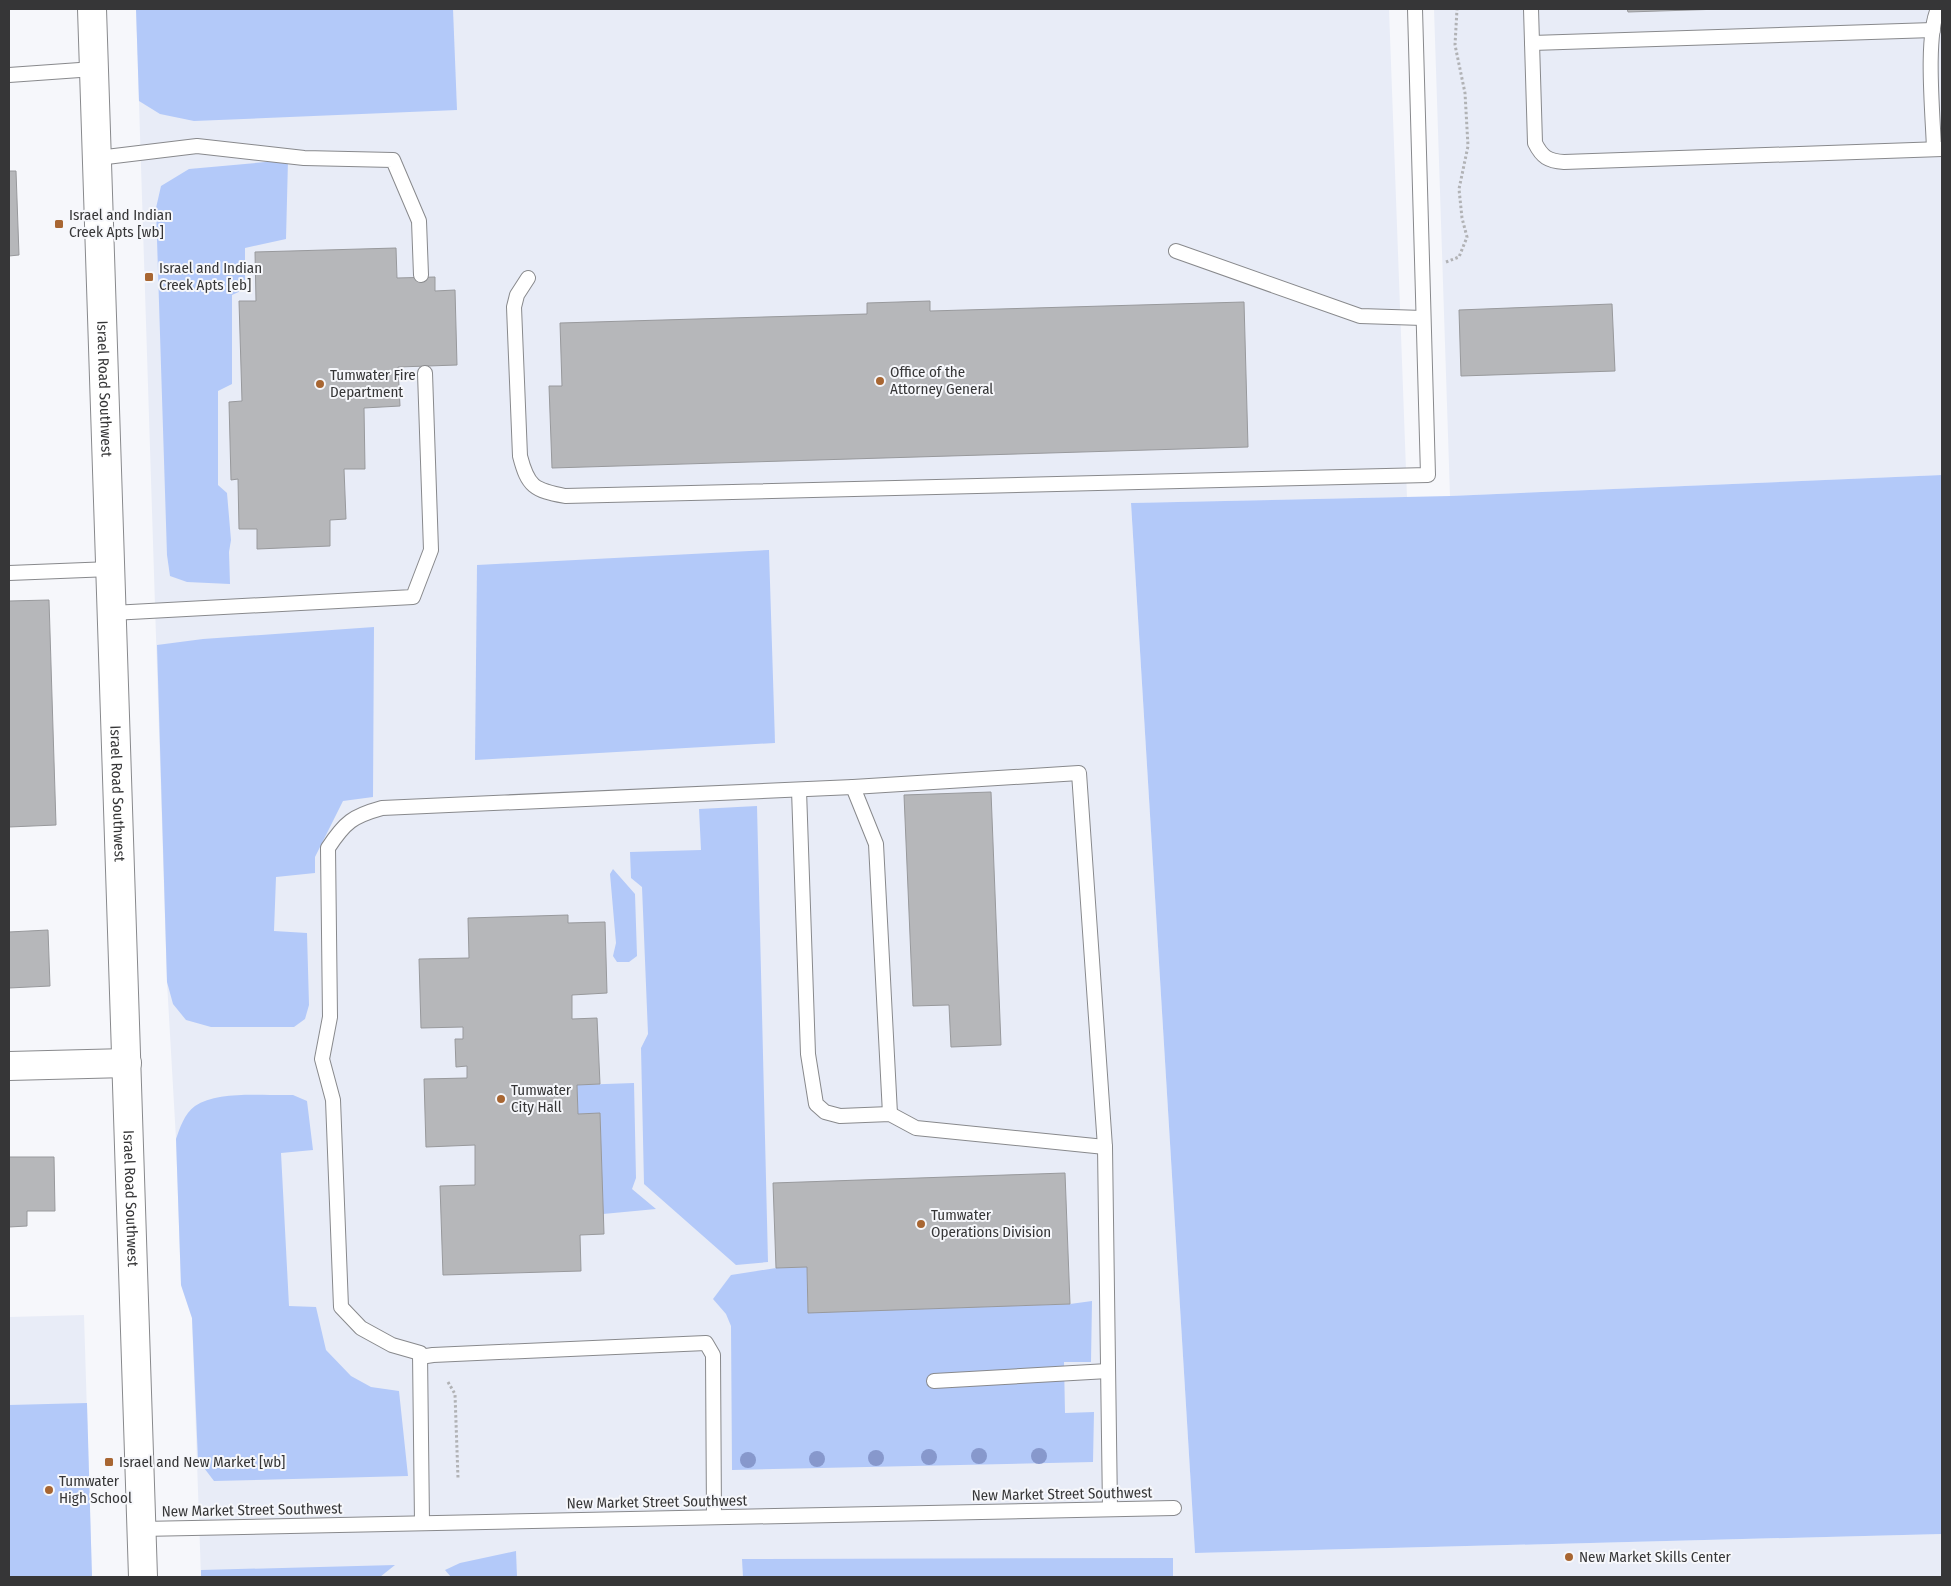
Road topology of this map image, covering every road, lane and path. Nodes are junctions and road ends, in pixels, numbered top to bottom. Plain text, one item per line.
1 (92, 9) edge
2 (1415, 9) edge
3 (1457, 9) edge
4 (1531, 9) edge
5 (1938, 9) edge
6 (1933, 30) junction
7 (1532, 43) junction
8 (94, 69) junction
9 (9, 75) edge
10 (1938, 149) edge
11 (98, 158) junction
12 (1176, 251) dead end
13 (1440, 265) dead end
14 (421, 275) dead end
15 (528, 278) dead end
16 (1424, 318) junction
17 (425, 373) dead end
18 (111, 569) junction
19 (9, 573) edge
20 (112, 614) junction
21 (852, 787) junction
22 (799, 790) junction
23 (127, 1063) junction
24 (9, 1066) edge
25 (890, 1114) junction
26 (1105, 1147) junction
27 (420, 1357) junction
28 (1108, 1371) junction
29 (934, 1381) dead end
30 (448, 1382) dead end
31 (458, 1478) dead end
32 (1174, 1508) dead end
33 (1110, 1509) junction
34 (714, 1516) junction
35 (422, 1523) junction
36 (141, 1529) junction
37 (143, 1577) edge

1 - 8 street, Israel Road Southwest
2 - 16 lane
3 - 13 path
4 - 7 lane
5 - 6 lane
6 - 7 lane
6 - 10 lane
7 - 10 lane
8 - 9 lane
8 - 11 street, Israel Road Southwest
11 - 14 lane
11 - 18 street, Israel Road Southwest
12 - 16 lane
15 - 16 lane
17 - 20 lane
18 - 19 lane
18 - 20 street, Israel Road Southwest
20 - 23 street, Israel Road Southwest
21 - 22 lane
21 - 25 lane
21 - 26 lane
22 - 25 lane
22 - 27 lane
23 - 24 street
23 - 36 street, Israel Road Southwest
25 - 26 lane
26 - 28 lane
27 - 34 lane
27 - 35 lane
28 - 29 lane
28 - 33 lane
30 - 31 path
32 - 33 lane, New Market Street Southwest
33 - 34 lane, New Market Street Southwest
34 - 35 lane, New Market Street Southwest
35 - 36 lane, New Market Street Southwest
36 - 37 street, Israel Road Southwest

